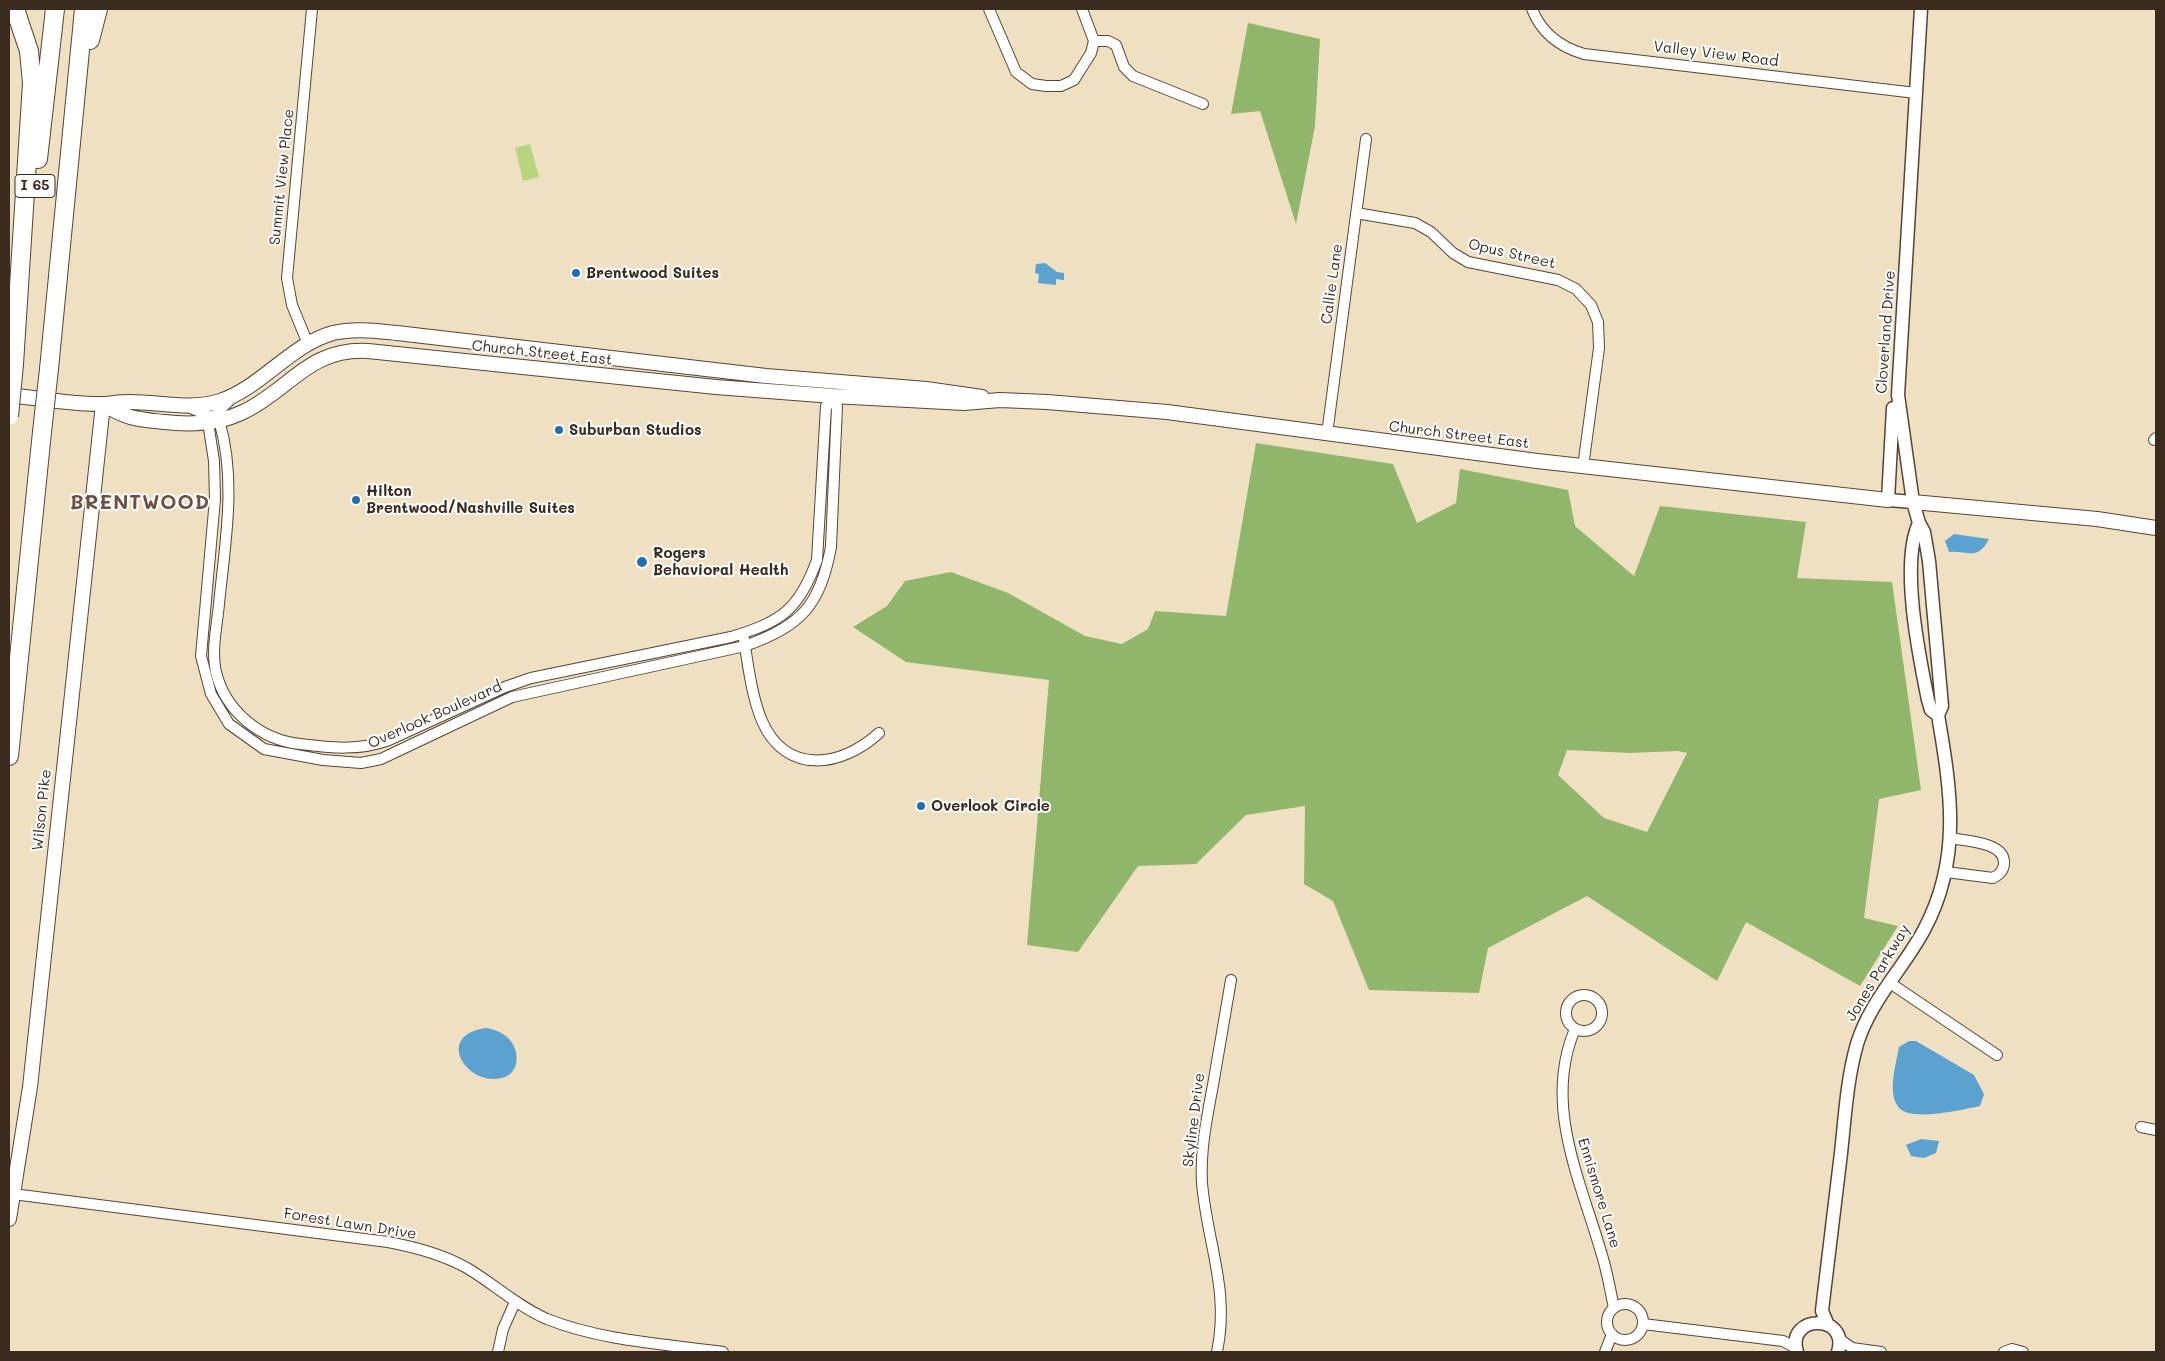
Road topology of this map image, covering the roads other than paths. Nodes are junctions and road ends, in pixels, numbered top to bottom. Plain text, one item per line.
1 (15, 9) edge
2 (55, 9) edge
3 (84, 9) edge
4 (98, 9) edge
5 (312, 9) edge
6 (989, 9) edge
7 (1082, 9) edge
8 (1532, 9) edge
9 (1920, 9) edge
10 (1094, 41) junction
11 (77, 91) junction
12 (1916, 93) junction
13 (1203, 104) dead end
14 (1366, 139) dead end
15 (1356, 213) junction
16 (308, 344) junction
17 (14, 364) junction
18 (1898, 382) junction
19 (9, 395) edge
20 (235, 395) junction
21 (833, 399) junction
22 (1000, 400) junction
23 (103, 404) junction
24 (185, 405) junction
25 (9, 416) edge
26 (213, 420) junction
27 (1327, 434) junction
28 (1582, 467) junction
29 (1888, 500) junction
30 (1913, 502) junction
31 (1919, 523) junction
32 (2156, 528) edge
33 (743, 634) junction
34 (745, 646) junction
35 (1938, 715) junction
36 (879, 733) dead end
37 (9, 756) edge
38 (1950, 838) junction
39 (1946, 872) junction
40 (1231, 980) dead end
41 (1890, 983) junction
42 (1575, 1029) dead end
43 (1998, 1055) dead end
44 (2141, 1127) dead end
45 (2156, 1130) edge
46 (13, 1194) junction
47 (9, 1219) edge
48 (515, 1302) junction
49 (1614, 1308) junction
50 (1822, 1311) junction
51 (1811, 1323) junction
52 (1643, 1324) junction
53 (1828, 1325) junction
54 (1612, 1334) junction
55 (1798, 1334) junction
56 (1838, 1338) junction
57 (1783, 1341) junction
58 (1797, 1350) edge
59 (1848, 1350) edge
60 (498, 1352) edge
61 (723, 1352) edge
62 (1217, 1352) edge
63 (1605, 1352) edge
64 (1838, 1352) edge
65 (1881, 1352) edge
66 (2004, 1352) edge
67 (2023, 1352) edge

1 - 17 highway
2 - 17 highway, I 65
3 - 11 highway, I 65
4 - 11 highway
5 - 16 street, Summit View Place
6 - 10 street
7 - 10 street
8 - 12 street, Valley View Road
9 - 12 street, Cloverland Drive
10 - 13 street
11 - 37 highway, I 65, bridge
12 - 18 street, Cloverland Drive
14 - 15 street, Callie Lane
15 - 27 street, Callie Lane
15 - 28 street, Opus Street
16 - 20 main road, Church Street East
16 - 22 main road, Church Street East
17 - 25 highway, I 65, bridge
18 - 29 street
18 - 30 street, Cloverland Drive
19 - 23 main road, Church Street East
20 - 24 main road, Church Street East
20 - 26 street
21 - 22 main road, Church Street East
21 - 26 main road, Church Street East
21 - 33 street, Overlook Boulevard
21 - 34 street, Overlook Boulevard
22 - 27 main road, Church Street East
23 - 24 main road, Church Street East
23 - 26 main road, Church Street East
23 - 46 main road, Wilson Pike
24 - 26 street
26 - 33 street, Overlook Boulevard
26 - 34 street, Overlook Boulevard
27 - 28 main road, Church Street East
28 - 29 main road, Church Street East
29 - 30 street, Church Street East
30 - 31 street, Jones Parkway
30 - 32 main road
31 - 35 street, Jones Parkway
31 - 35 street, Jones Parkway
33 - 34 street
34 - 36 street
35 - 38 street, Jones Parkway
38 - 39 street, Jones Parkway
38 - 39 street
39 - 41 street, Jones Parkway
40 - 62 street, Skyline Drive
41 - 43 street
41 - 50 street, Jones Parkway
42 - 49 street, Ennismore Lane
44 - 45 street
46 - 47 main road, Wilson Pike
46 - 48 street, Forest Lawn Drive
48 - 60 street
48 - 61 street, Forest Lawn Drive
49 - 52 street
49 - 54 street
50 - 51 street
50 - 53 street, Jones Parkway
51 - 53 street
51 - 55 street
52 - 54 street
52 - 57 street
53 - 56 street, Jones Parkway
54 - 63 street
55 - 57 street
55 - 58 street
56 - 59 street
56 - 64 street
57 - 58 street
59 - 65 street
66 - 67 street

